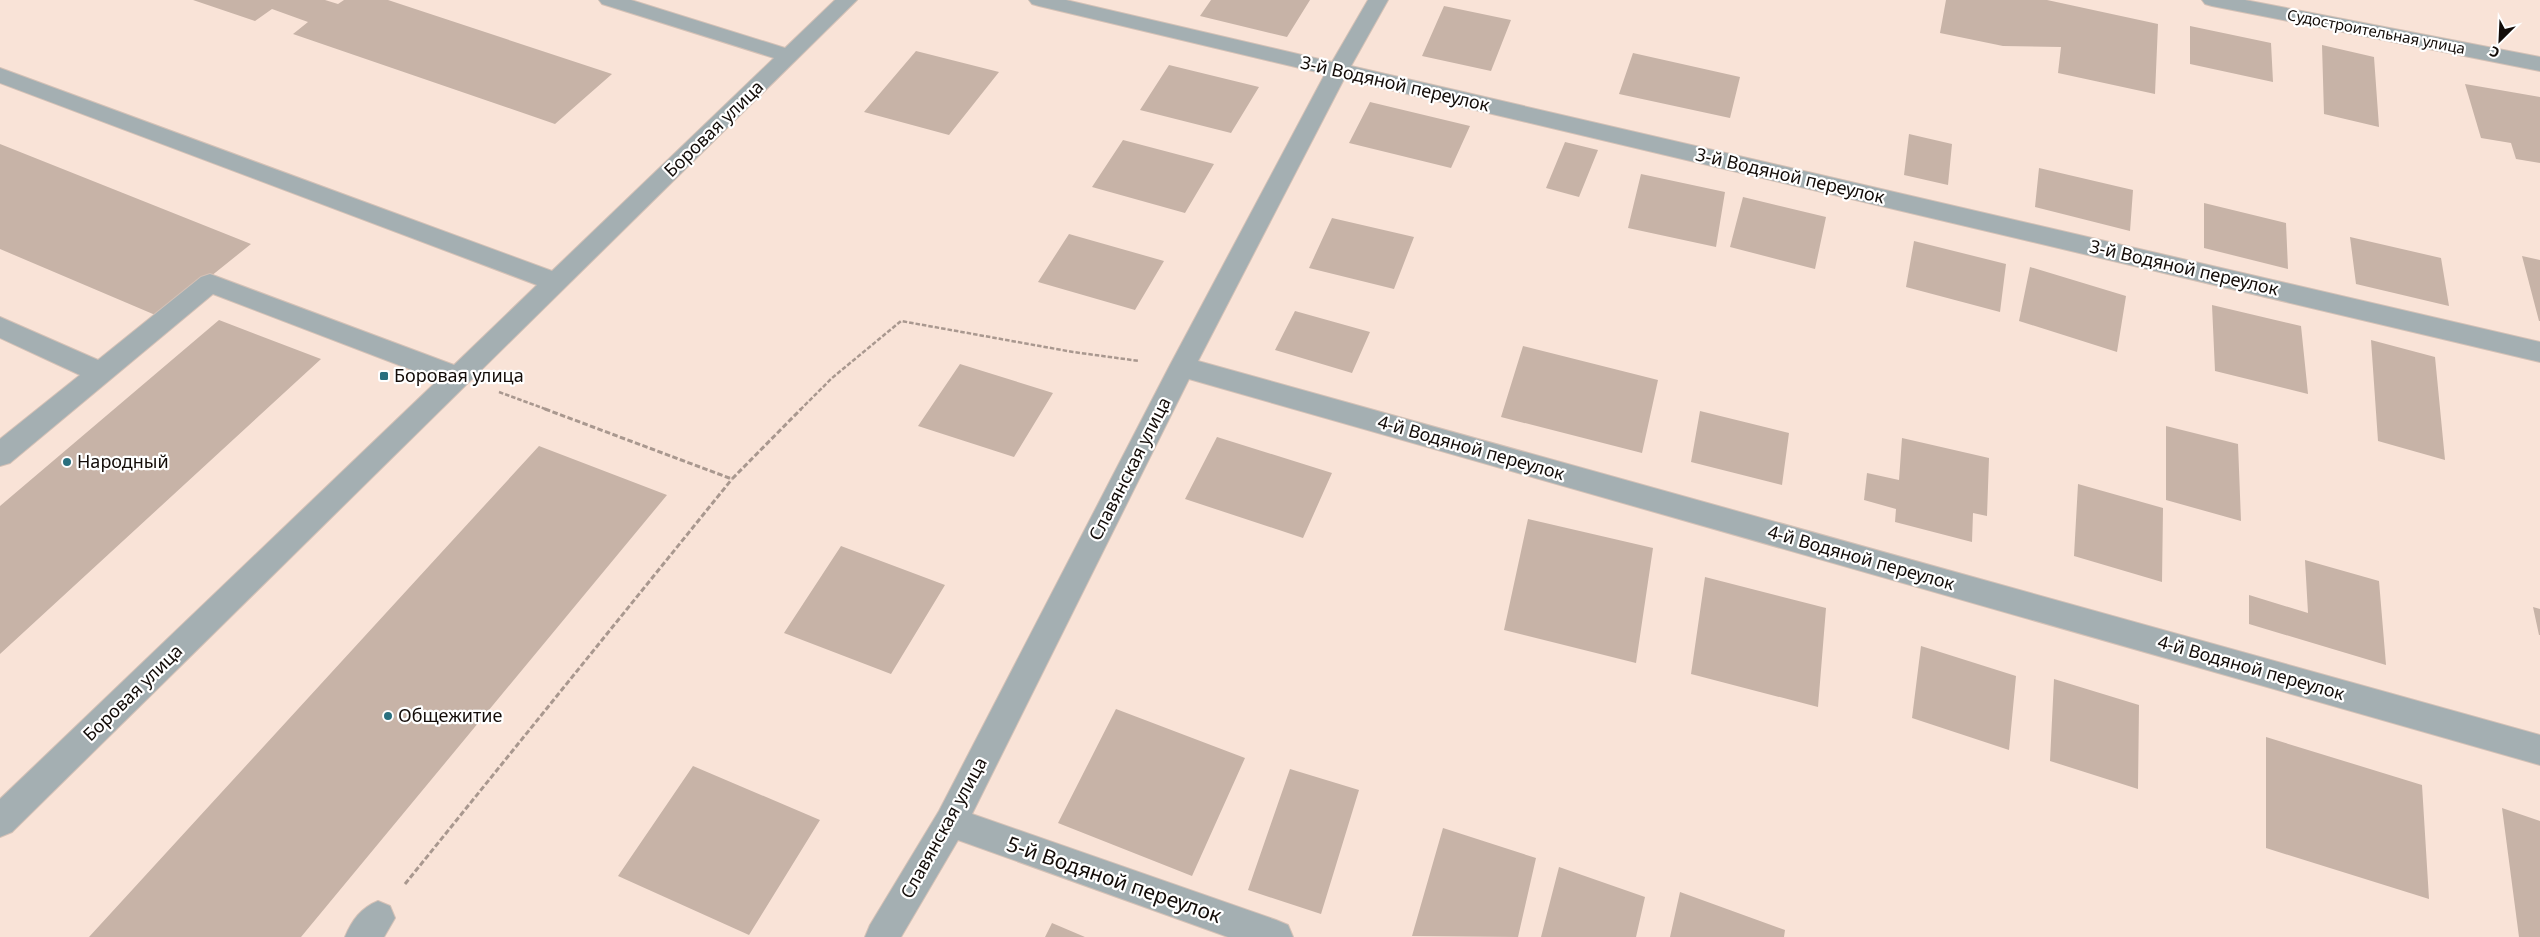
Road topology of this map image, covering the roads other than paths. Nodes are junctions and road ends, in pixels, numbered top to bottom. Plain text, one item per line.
1 (609, 0) edge
2 (847, 0) edge
3 (1039, 0) edge
4 (1378, 0) edge
5 (2212, 0) edge
6 (2285, 7) edge
7 (790, 56) junction
8 (2540, 64) edge
9 (1338, 70) junction
10 (0, 75) edge
11 (556, 282) junction
12 (0, 327) edge
13 (2540, 352) edge
14 (1182, 367) junction
15 (100, 373) junction
16 (458, 377) junction
17 (0, 455) edge
18 (2540, 750) edge
19 (0, 821) edge
20 (951, 822) junction
21 (882, 937) edge
22 (1276, 937) edge

1 - 7 street
2 - 7 street, Боровая улица
3 - 9 street, 3-й Водяной переулок
4 - 9 street, Славянская улица
5 - 6 street, Судостроительная улица
6 - 8 street, Судостроительная улица
7 - 11 street, Боровая улица
9 - 13 street, 3-й Водяной переулок
9 - 14 street, Славянская улица
10 - 11 street
11 - 16 street, Боровая улица
12 - 15 street
14 - 18 street, 4-й Водяной переулок
14 - 20 street, Славянская улица
15 - 16 street
15 - 17 street
16 - 19 street, Боровая улица
20 - 21 street, Славянская улица
20 - 22 street, 5-й Водяной переулок

